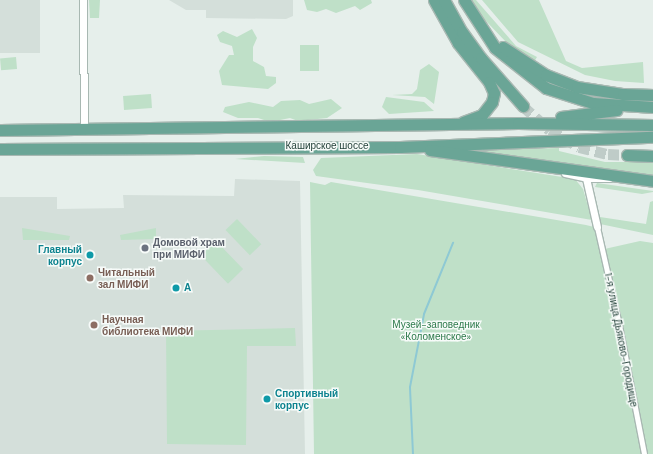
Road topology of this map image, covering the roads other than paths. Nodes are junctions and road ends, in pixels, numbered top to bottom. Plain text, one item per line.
1 (83, 0) edge
2 (434, 0) edge
3 (444, 0) edge
4 (464, 0) edge
5 (477, 21) junction
6 (653, 95) edge
7 (523, 106) tunnel mouth
8 (636, 107) junction
9 (653, 107) edge
10 (518, 123) junction
11 (653, 125) edge
12 (447, 126) junction
13 (0, 130) edge
14 (84, 130) junction
15 (653, 137) edge
16 (400, 147) junction
17 (0, 149) edge
18 (627, 155) tunnel mouth
19 (653, 156) edge
20 (552, 166) junction
21 (619, 176) junction
22 (586, 178) junction
23 (653, 181) edge
24 (597, 227) joint
25 (644, 454) edge

1 - 14 street
2 - 12 main road
3 - 7 main road
4 - 5 main road
5 - 6 main road
5 - 8 main road
8 - 9 main road
8 - 10 main road
10 - 11 main road, Каширское шоссе
10 - 12 main road, Каширское шоссе
12 - 14 main road, Каширское шоссе
13 - 14 main road, Каширское шоссе
15 - 16 main road, Каширское шоссе
16 - 17 main road, Каширское шоссе
16 - 20 main road
18 - 19 main road
20 - 21 main road
20 - 22 street
21 - 22 street
21 - 23 main road
22 - 24 street
24 - 25 street, 1-я улица Дьяково-Городище

